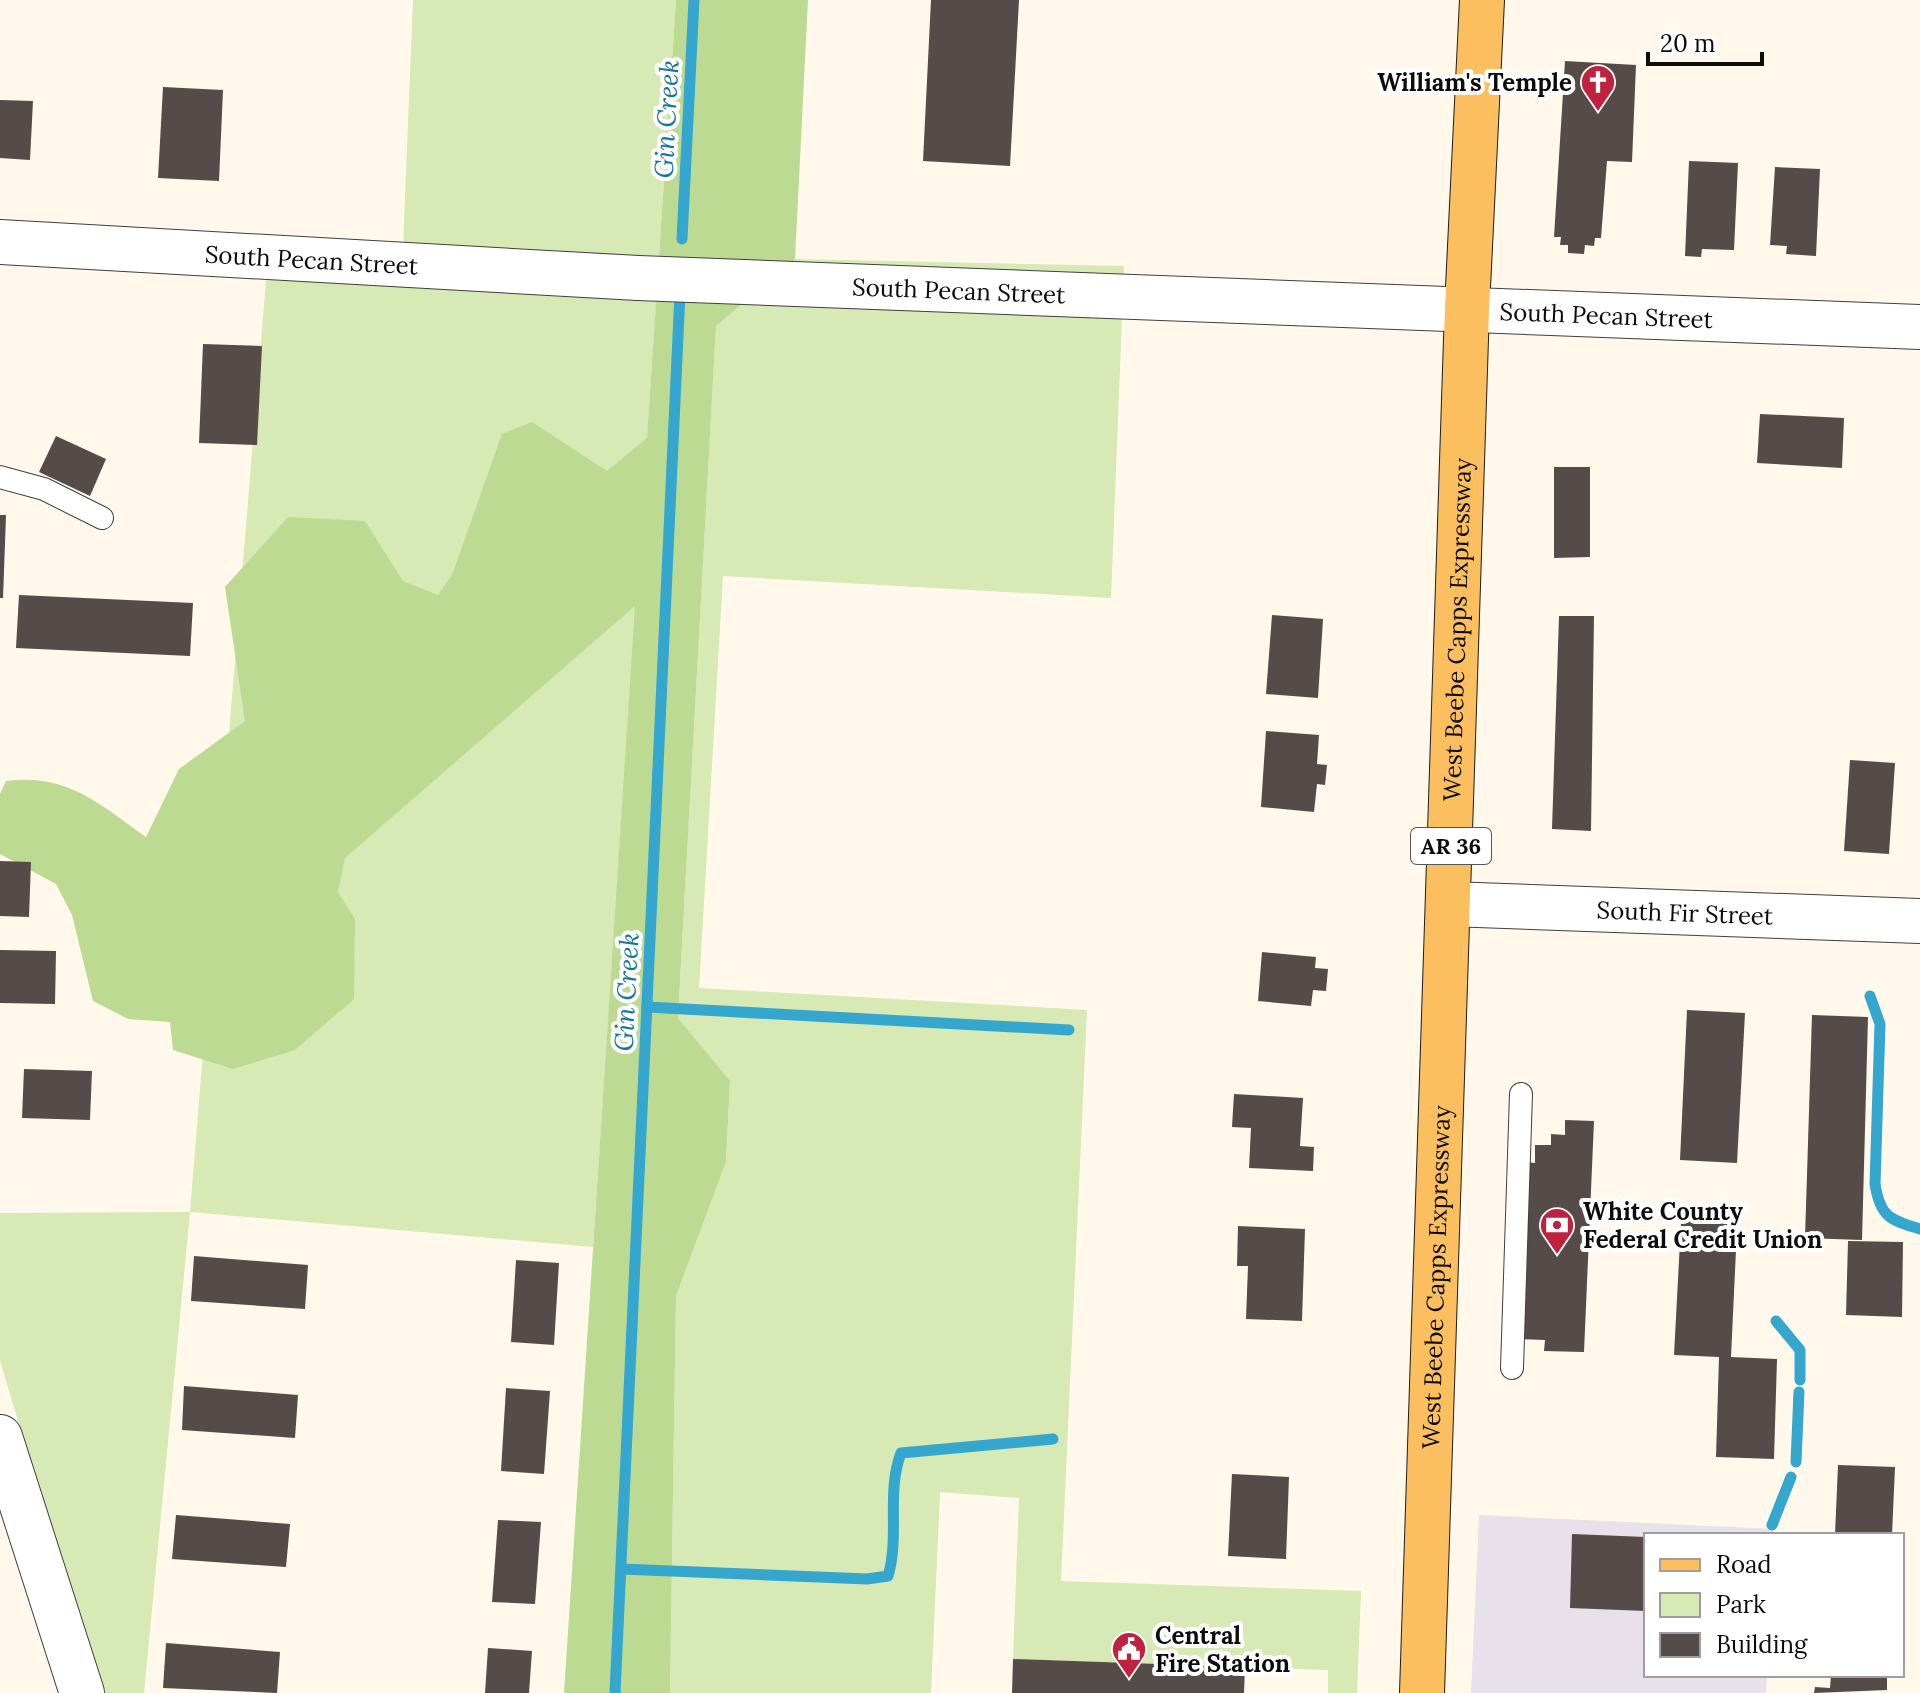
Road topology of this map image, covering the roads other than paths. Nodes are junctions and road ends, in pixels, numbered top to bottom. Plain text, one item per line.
1 (1482, 0) edge
2 (0, 242) edge
3 (1467, 308) junction
4 (1920, 327) edge
5 (0, 477) edge
6 (102, 518) dead end
7 (1449, 904) junction
8 (1920, 921) edge
9 (1521, 1094) dead end
10 (1512, 1368) dead end
11 (0, 1437) edge
12 (82, 1693) edge
13 (1422, 1693) edge

1 - 3 main road, West Beebe Capps Expressway / AR 36
2 - 3 street, South Pecan Street
3 - 4 street, South Pecan Street
3 - 7 main road, West Beebe Capps Expressway / AR 36
5 - 6 lane
7 - 8 street, South Fir Street
7 - 13 main road, West Beebe Capps Expressway / AR 36
9 - 10 lane
11 - 12 street

